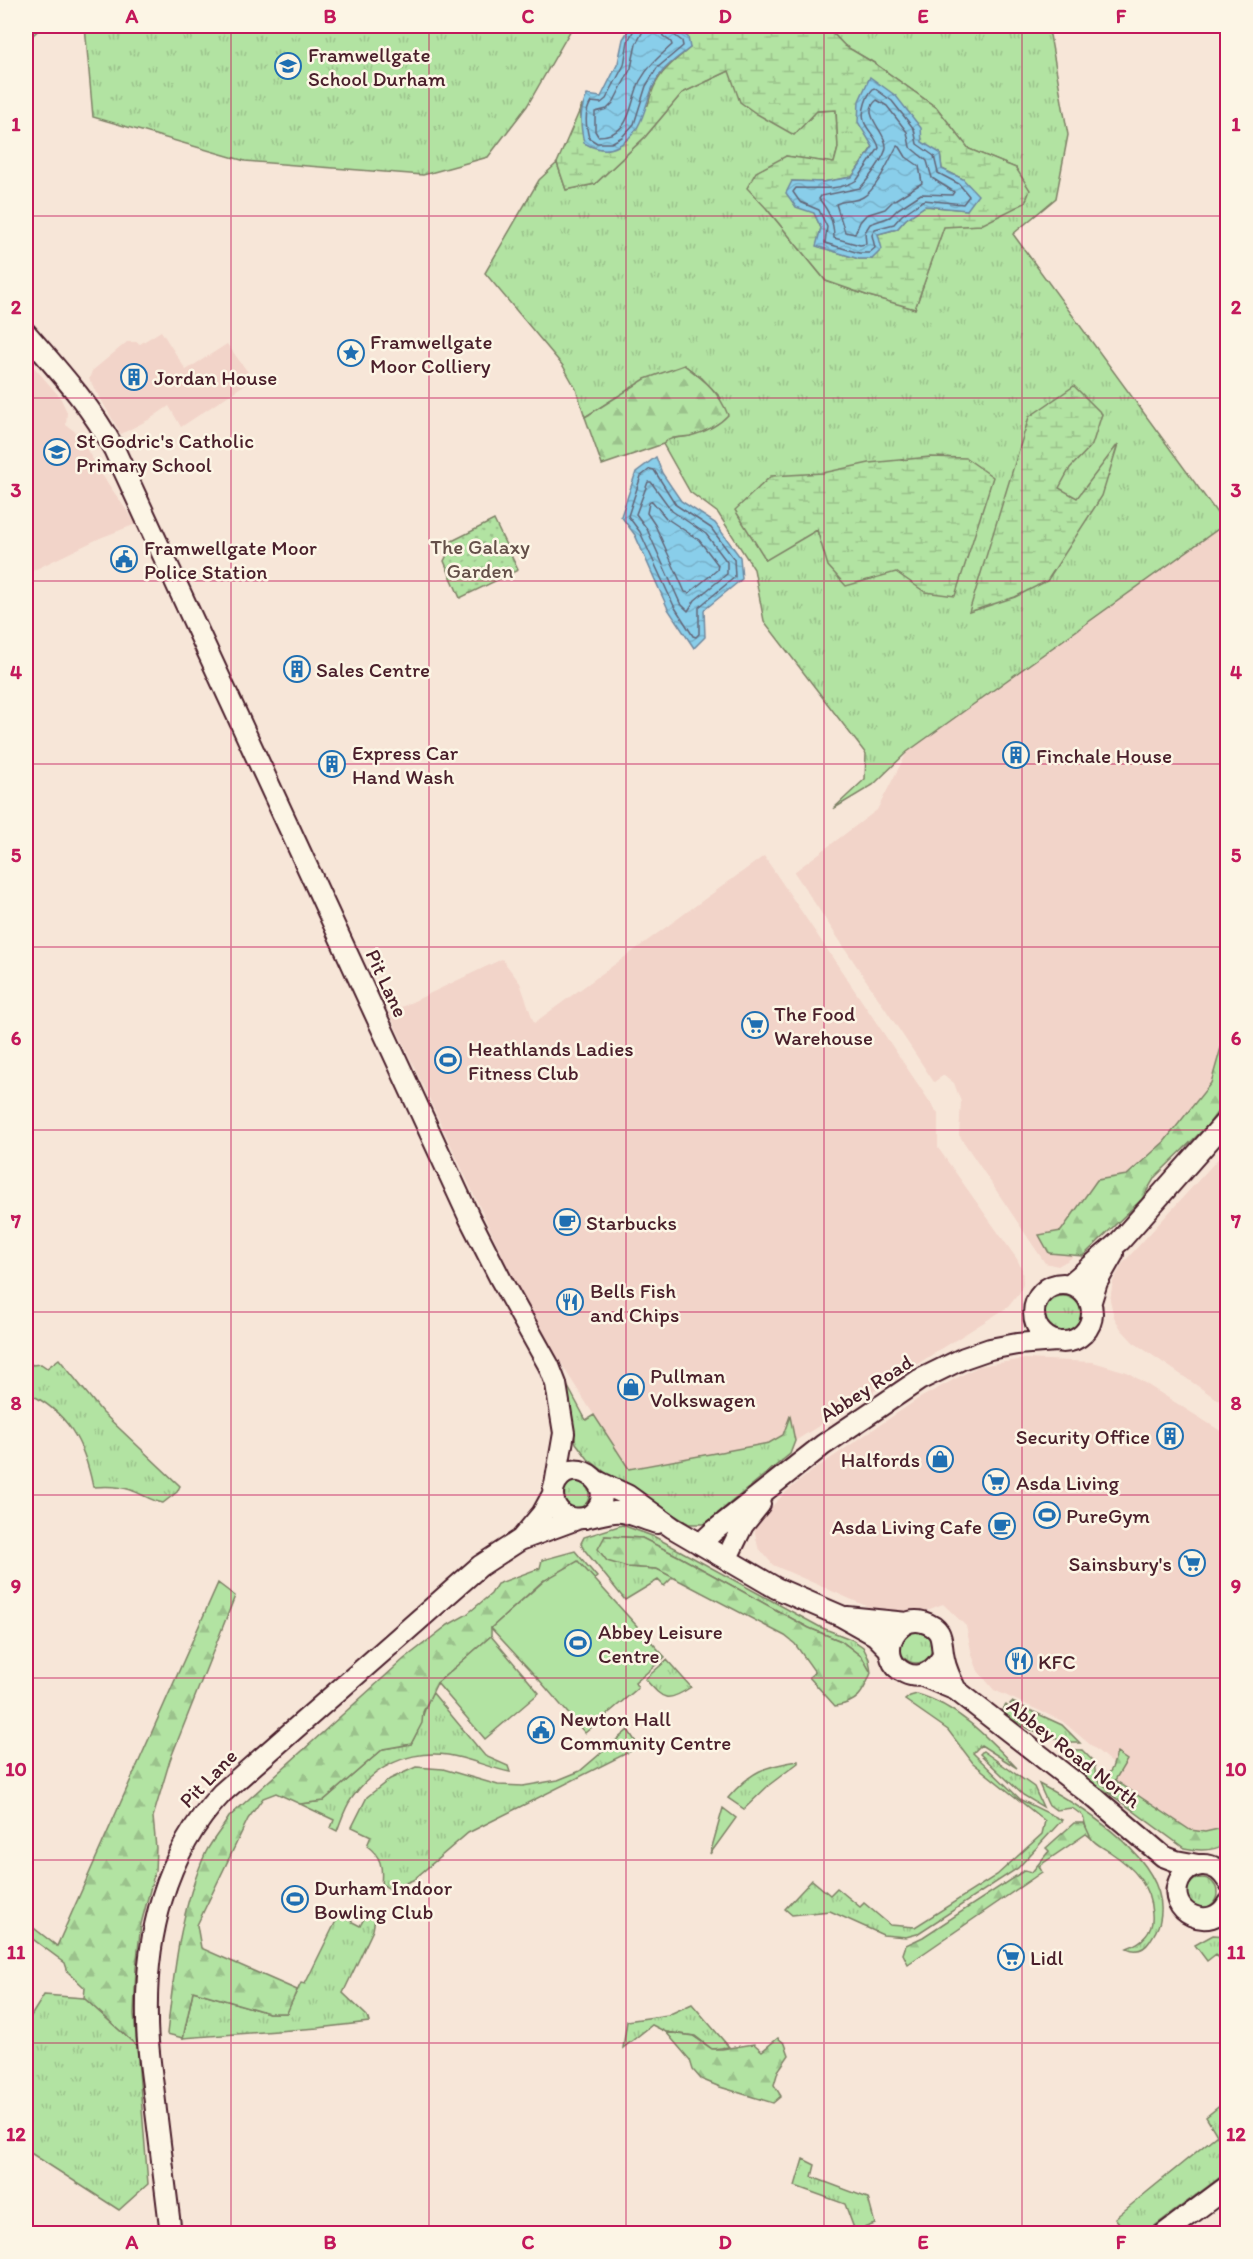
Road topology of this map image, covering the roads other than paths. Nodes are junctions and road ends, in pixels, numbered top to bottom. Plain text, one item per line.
1 (26, 333) edge
2 (1227, 1119) edge
3 (1120, 1241) junction
4 (1070, 1284) junction
5 (1091, 1301) junction
6 (1034, 1308) junction
7 (1056, 1341) junction
8 (990, 1349) junction
9 (564, 1433) junction
10 (594, 1478) junction
11 (778, 1482) junction
12 (554, 1490) junction
13 (582, 1518) junction
14 (673, 1528) junction
15 (520, 1540) junction
16 (700, 1544) junction
17 (727, 1558) junction
18 (841, 1616) junction
19 (907, 1623) junction
20 (889, 1649) junction
21 (943, 1656) junction
22 (920, 1675) junction
23 (956, 1690) junction
24 (1163, 1856) junction
25 (1198, 1865) junction
26 (1227, 1881) edge
27 (1176, 1891) junction
28 (1227, 1903) edge
29 (1220, 1918) edge
30 (1227, 2186) edge
31 (171, 2234) edge
32 (1164, 2234) edge

1 - 9 street, Pit Lane
2 - 3 street
3 - 4 street
3 - 5 street
4 - 5 street
4 - 6 street
5 - 7 street
6 - 7 street
6 - 8 street, Abbey Road
7 - 8 street, Abbey Road
8 - 11 street, Abbey Road
9 - 10 street, Pit Lane
9 - 12 street, Pit Lane
10 - 12 street
10 - 13 street
10 - 14 street
11 - 16 street, Abbey Road
11 - 17 street, Abbey Road
12 - 13 street
12 - 15 street
13 - 14 street
13 - 15 street
14 - 16 street
15 - 31 street, Pit Lane
16 - 17 street
17 - 18 street
18 - 19 street
18 - 20 street
19 - 20 street
19 - 21 street
20 - 22 street
21 - 22 street
21 - 23 street
22 - 23 street, Abbey Road North
23 - 24 street, Abbey Road North
24 - 25 street, Abbey Road North
24 - 27 street, Abbey Road North
25 - 26 street, Abbey Road North
25 - 27 street
27 - 29 street, Abbey Road North
28 - 29 street
30 - 32 street

